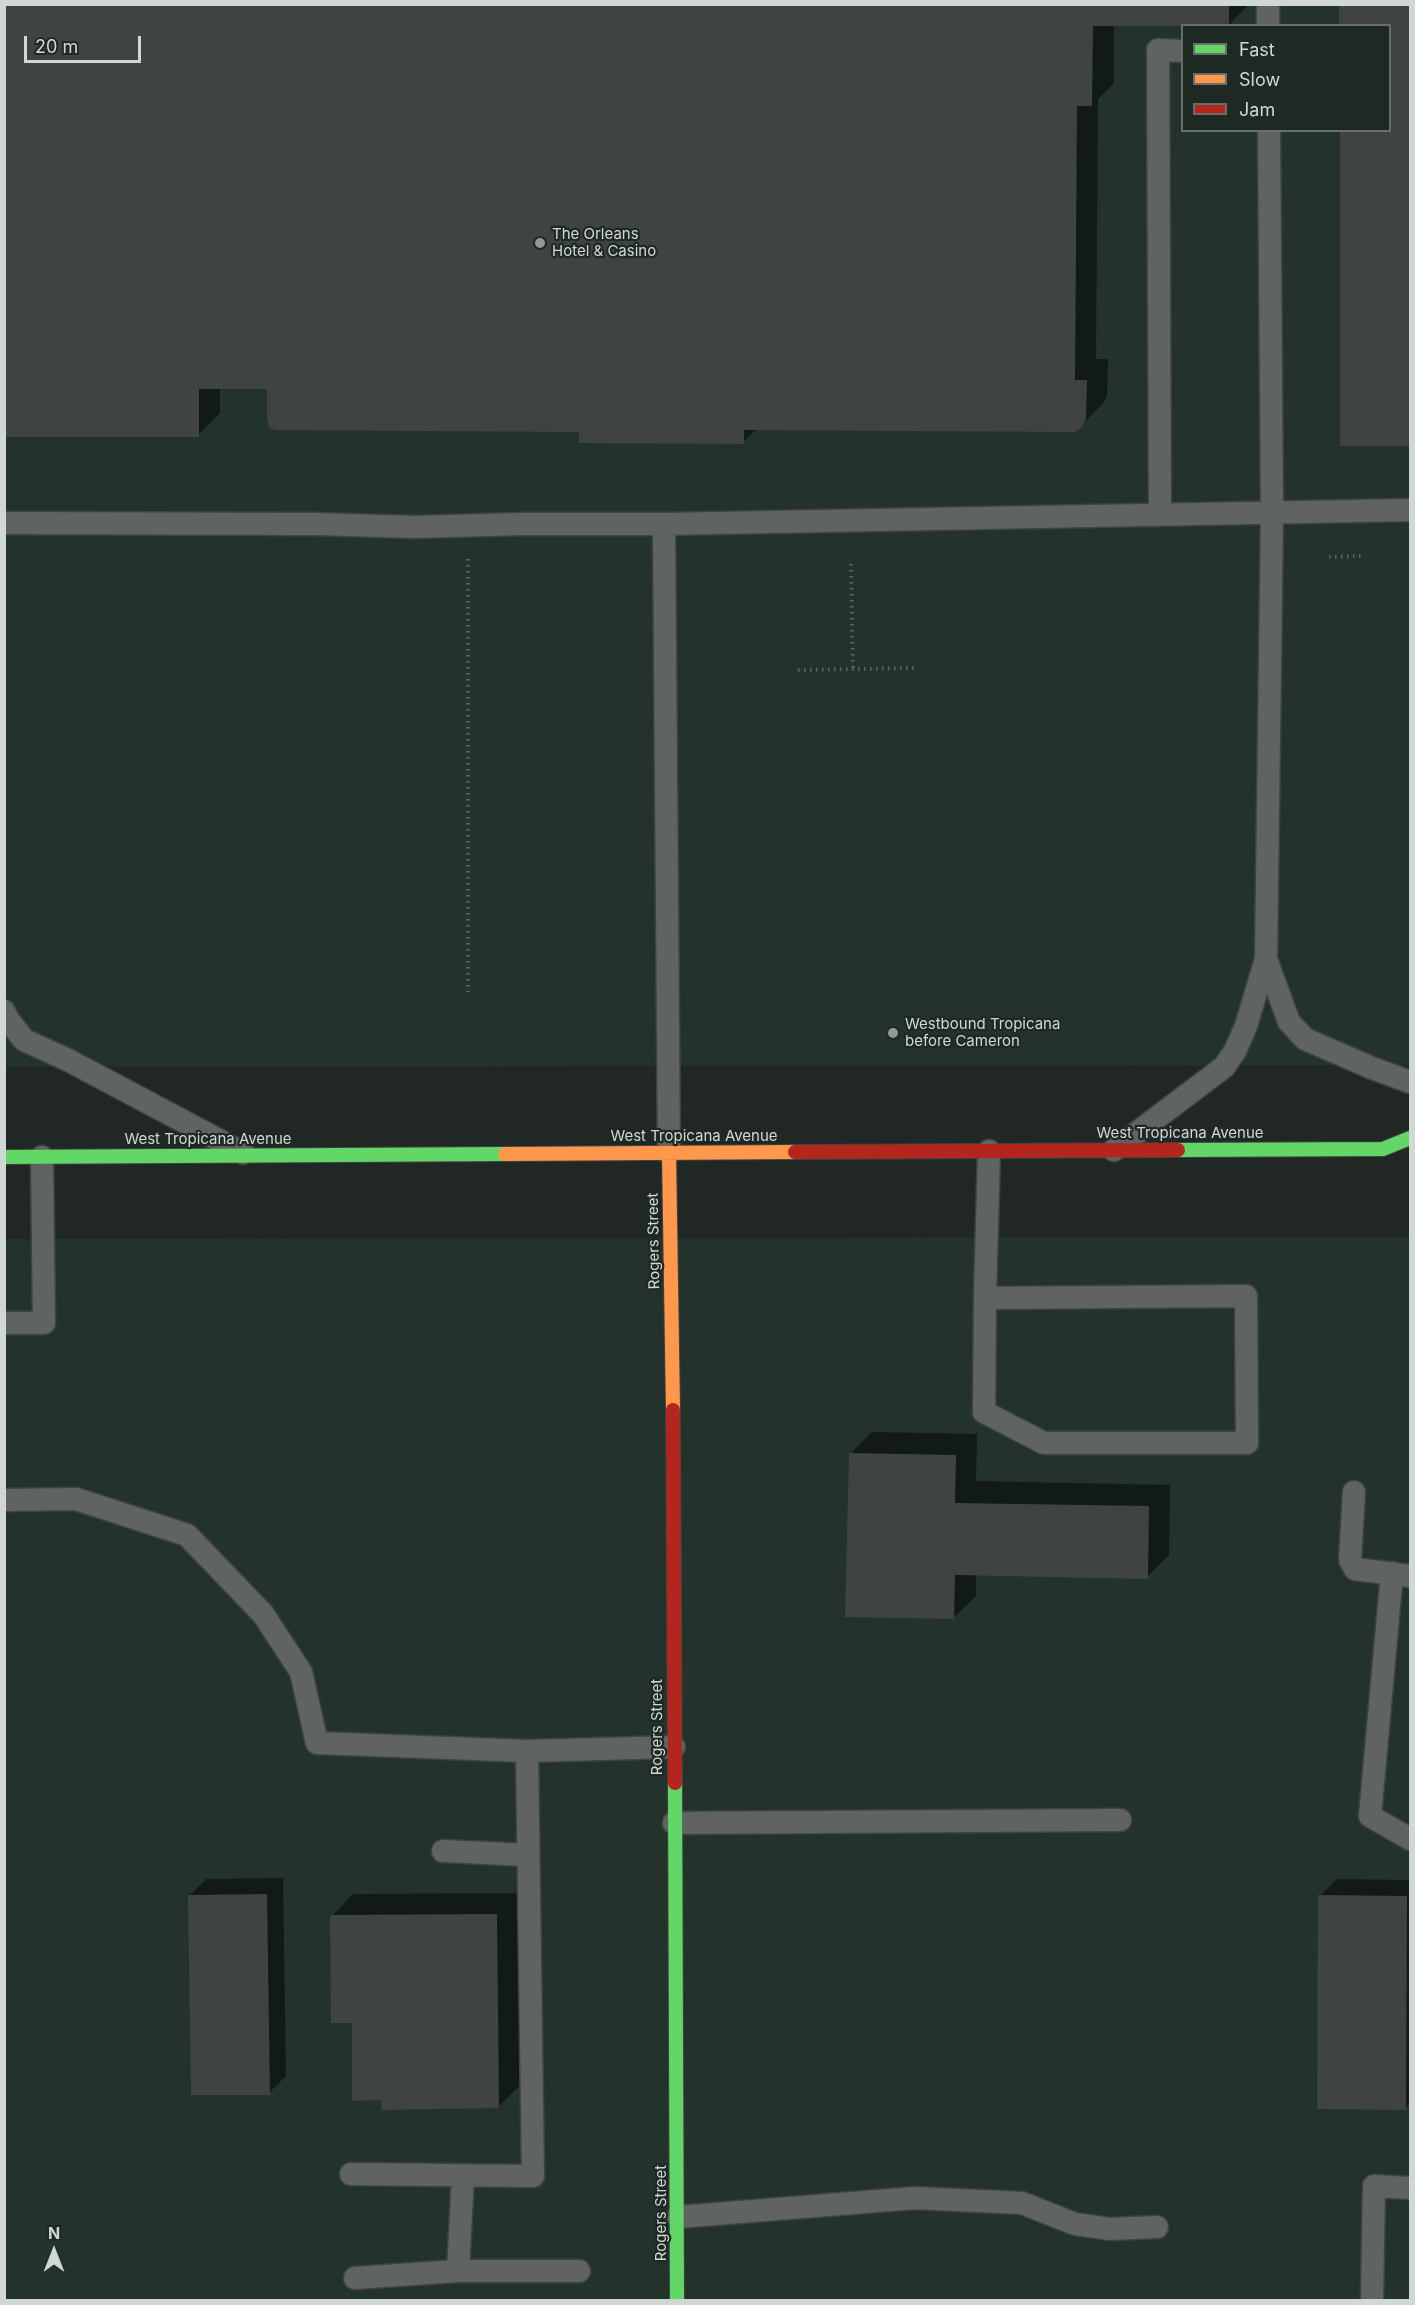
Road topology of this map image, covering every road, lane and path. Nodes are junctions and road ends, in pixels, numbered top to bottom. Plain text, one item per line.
1 (1268, 4) edge
2 (1268, 24) edge
3 (1181, 51) edge
4 (1269, 132) edge
5 (1410, 510) edge
6 (1272, 513) junction
7 (1160, 515) junction
8 (4, 523) edge
9 (664, 524) junction
10 (1362, 556) dead end
11 (1329, 557) dead end
12 (468, 559) dead end
13 (851, 564) dead end
14 (916, 668) dead end
15 (798, 670) dead end
16 (853, 670) junction
17 (1266, 959) junction
18 (468, 992) dead end
19 (4, 1011) edge
20 (1410, 1082) edge
21 (1410, 1138) edge
22 (1383, 1149) junction
23 (1113, 1150) junction
24 (989, 1151) junction
25 (669, 1153) junction
26 (248, 1155) junction
27 (4, 1157) edge
28 (42, 1157) junction
29 (1401, 1157) dead end
30 (985, 1298) junction
31 (4, 1323) edge
32 (1354, 1492) dead end
33 (4, 1500) edge
34 (1401, 1574) edge
35 (674, 1747) junction
36 (527, 1751) junction
37 (1120, 1820) dead end
38 (674, 1823) junction
39 (1410, 1839) edge
40 (443, 1851) dead end
41 (528, 1855) junction
42 (351, 2174) dead end
43 (463, 2175) junction
44 (1410, 2187) edge
45 (678, 2217) junction
46 (1157, 2227) dead end
47 (458, 2271) junction
48 (579, 2271) dead end
49 (356, 2278) dead end
50 (677, 2301) edge
51 (1372, 2301) edge

1 - 2 lane
3 - 7 lane
4 - 6 lane
5 - 6 lane
6 - 7 lane
6 - 17 lane
7 - 9 lane
8 - 9 lane
9 - 25 lane
10 - 11 path
12 - 18 path
13 - 16 path
14 - 16 path
15 - 16 path
17 - 20 lane
17 - 23 lane
19 - 26 lane
21 - 22 main road, West Tropicana Avenue
22 - 23 main road, West Tropicana Avenue
22 - 29 main road, West Tropicana Avenue
23 - 24 main road, West Tropicana Avenue
24 - 25 main road, West Tropicana Avenue
24 - 30 lane
25 - 26 main road, West Tropicana Avenue
25 - 35 main road, Rogers Street
26 - 28 main road, West Tropicana Avenue
27 - 28 main road, West Tropicana Avenue
28 - 31 lane
30 - 30 lane
32 - 34 lane
33 - 36 lane
34 - 39 lane
35 - 36 lane
35 - 38 main road, Rogers Street
36 - 41 lane
37 - 38 lane
38 - 45 main road, Rogers Street
40 - 41 lane
41 - 43 lane
42 - 43 lane
43 - 47 lane
44 - 51 lane
45 - 46 lane
45 - 50 main road, Rogers Street
47 - 48 lane
47 - 49 lane

